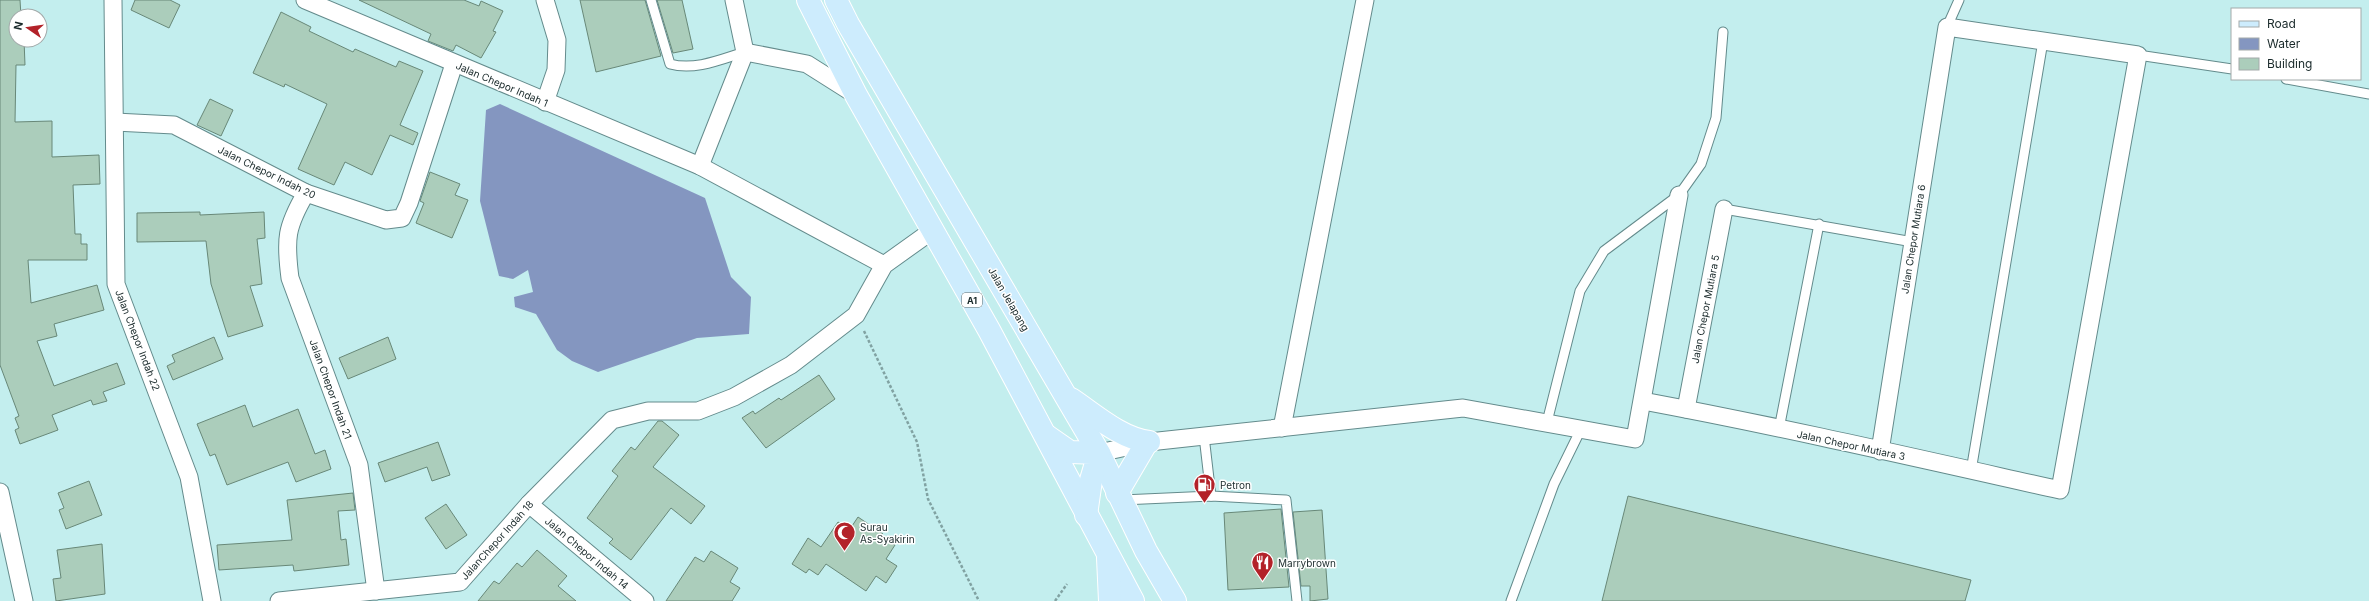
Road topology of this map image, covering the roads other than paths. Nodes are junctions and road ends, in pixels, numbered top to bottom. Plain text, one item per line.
1 (113, 0) edge
2 (305, 0) edge
3 (545, 0) edge
4 (651, 0) edge
5 (734, 0) edge
6 (808, 0) edge
7 (836, 0) edge
8 (1365, 0) edge
9 (1959, 0) edge
10 (1947, 27) junction
11 (1723, 32) dead end
12 (2043, 42) junction
13 (745, 52) junction
14 (2138, 55) junction
15 (454, 64) junction
16 (2231, 70) edge
17 (2292, 80) edge
18 (2369, 94) edge
19 (856, 95) junction
20 (545, 102) junction
21 (115, 122) junction
22 (700, 166) junction
23 (306, 193) junction
24 (1679, 196) junction
25 (1724, 209) joint
26 (1819, 224) junction
27 (933, 230) junction
28 (1913, 242) junction
29 (884, 265) junction
30 (1066, 396) junction
31 (1643, 401) junction
32 (1686, 409) junction
33 (1547, 422) junction
34 (1282, 428) junction
35 (1581, 429) junction
36 (1779, 429) junction
37 (1046, 436) junction
38 (1204, 436) junction
39 (1148, 442) junction
40 (1880, 452) junction
41 (1099, 453) junction
42 (1971, 471) junction
43 (0, 492) edge
44 (1211, 496) junction
45 (1119, 497) junction
46 (530, 504) junction
47 (1086, 515) junction
48 (1107, 553) junction
49 (376, 591) junction
50 (24, 601) edge
51 (212, 601) edge
52 (279, 601) edge
53 (645, 601) edge
54 (1110, 601) edge
55 (1133, 601) edge
56 (1175, 601) edge
57 (1297, 601) edge
58 (1511, 601) edge

1 - 21 street, Jalan Chepor Indah 22
2 - 15 street, Jalan Chepor Indah 1
3 - 20 street
4 - 13 lane
5 - 13 street
6 - 19 main road, A1
7 - 30 main road, Jalan Jelapang
8 - 34 street
9 - 10 lane
10 - 12 street
10 - 28 street, Jalan Chepor Mutiara 6
11 - 24 lane
12 - 14 street
12 - 42 lane
13 - 19 street
13 - 22 street
14 - 16 lane
14 - 42 street, Jalan Chepor Mutiara 3
15 - 20 street, Jalan Chepor Indah 1
15 - 23 street, Jalan Chepor Indah 20
17 - 18 lane
19 - 27 main road, A1
20 - 22 street, Jalan Chepor Indah 1
21 - 23 street, Jalan Chepor Indah 20
21 - 51 street, Jalan Chepor Indah 22
22 - 29 street, Jalan Chepor Indah 1
23 - 49 street, Jalan Chepor Indah 21
24 - 31 street
24 - 33 lane
25 - 26 lane
25 - 32 street, Jalan Chepor Mutiara 5
26 - 28 lane
26 - 36 lane
27 - 29 street
27 - 37 main road, A1
28 - 40 street, Jalan Chepor Mutiara 6
29 - 46 street, JalanChepor Indah 18
30 - 39 main road
30 - 41 main road, Jalan Jelapang
31 - 32 street, Jalan Chepor Mutiara 3
31 - 35 street
32 - 36 street, Jalan Chepor Mutiara 3
33 - 34 street
33 - 35 street
34 - 38 street
35 - 58 lane
36 - 40 street, Jalan Chepor Mutiara 3
37 - 41 main road
37 - 47 main road, A1
38 - 39 street
38 - 44 lane
39 - 41 street
39 - 45 main road
40 - 42 street, Jalan Chepor Mutiara 3
41 - 45 main road, Jalan Jelapang
41 - 47 main road
43 - 50 street
44 - 45 lane
44 - 57 lane
45 - 56 main road, Jalan Jelapang
46 - 49 street, JalanChepor Indah 18
46 - 53 street, Jalan Chepor Indah 14
47 - 48 main road, A1
48 - 54 main road
48 - 55 main road, A1
49 - 52 street, JalanChepor Indah 18

